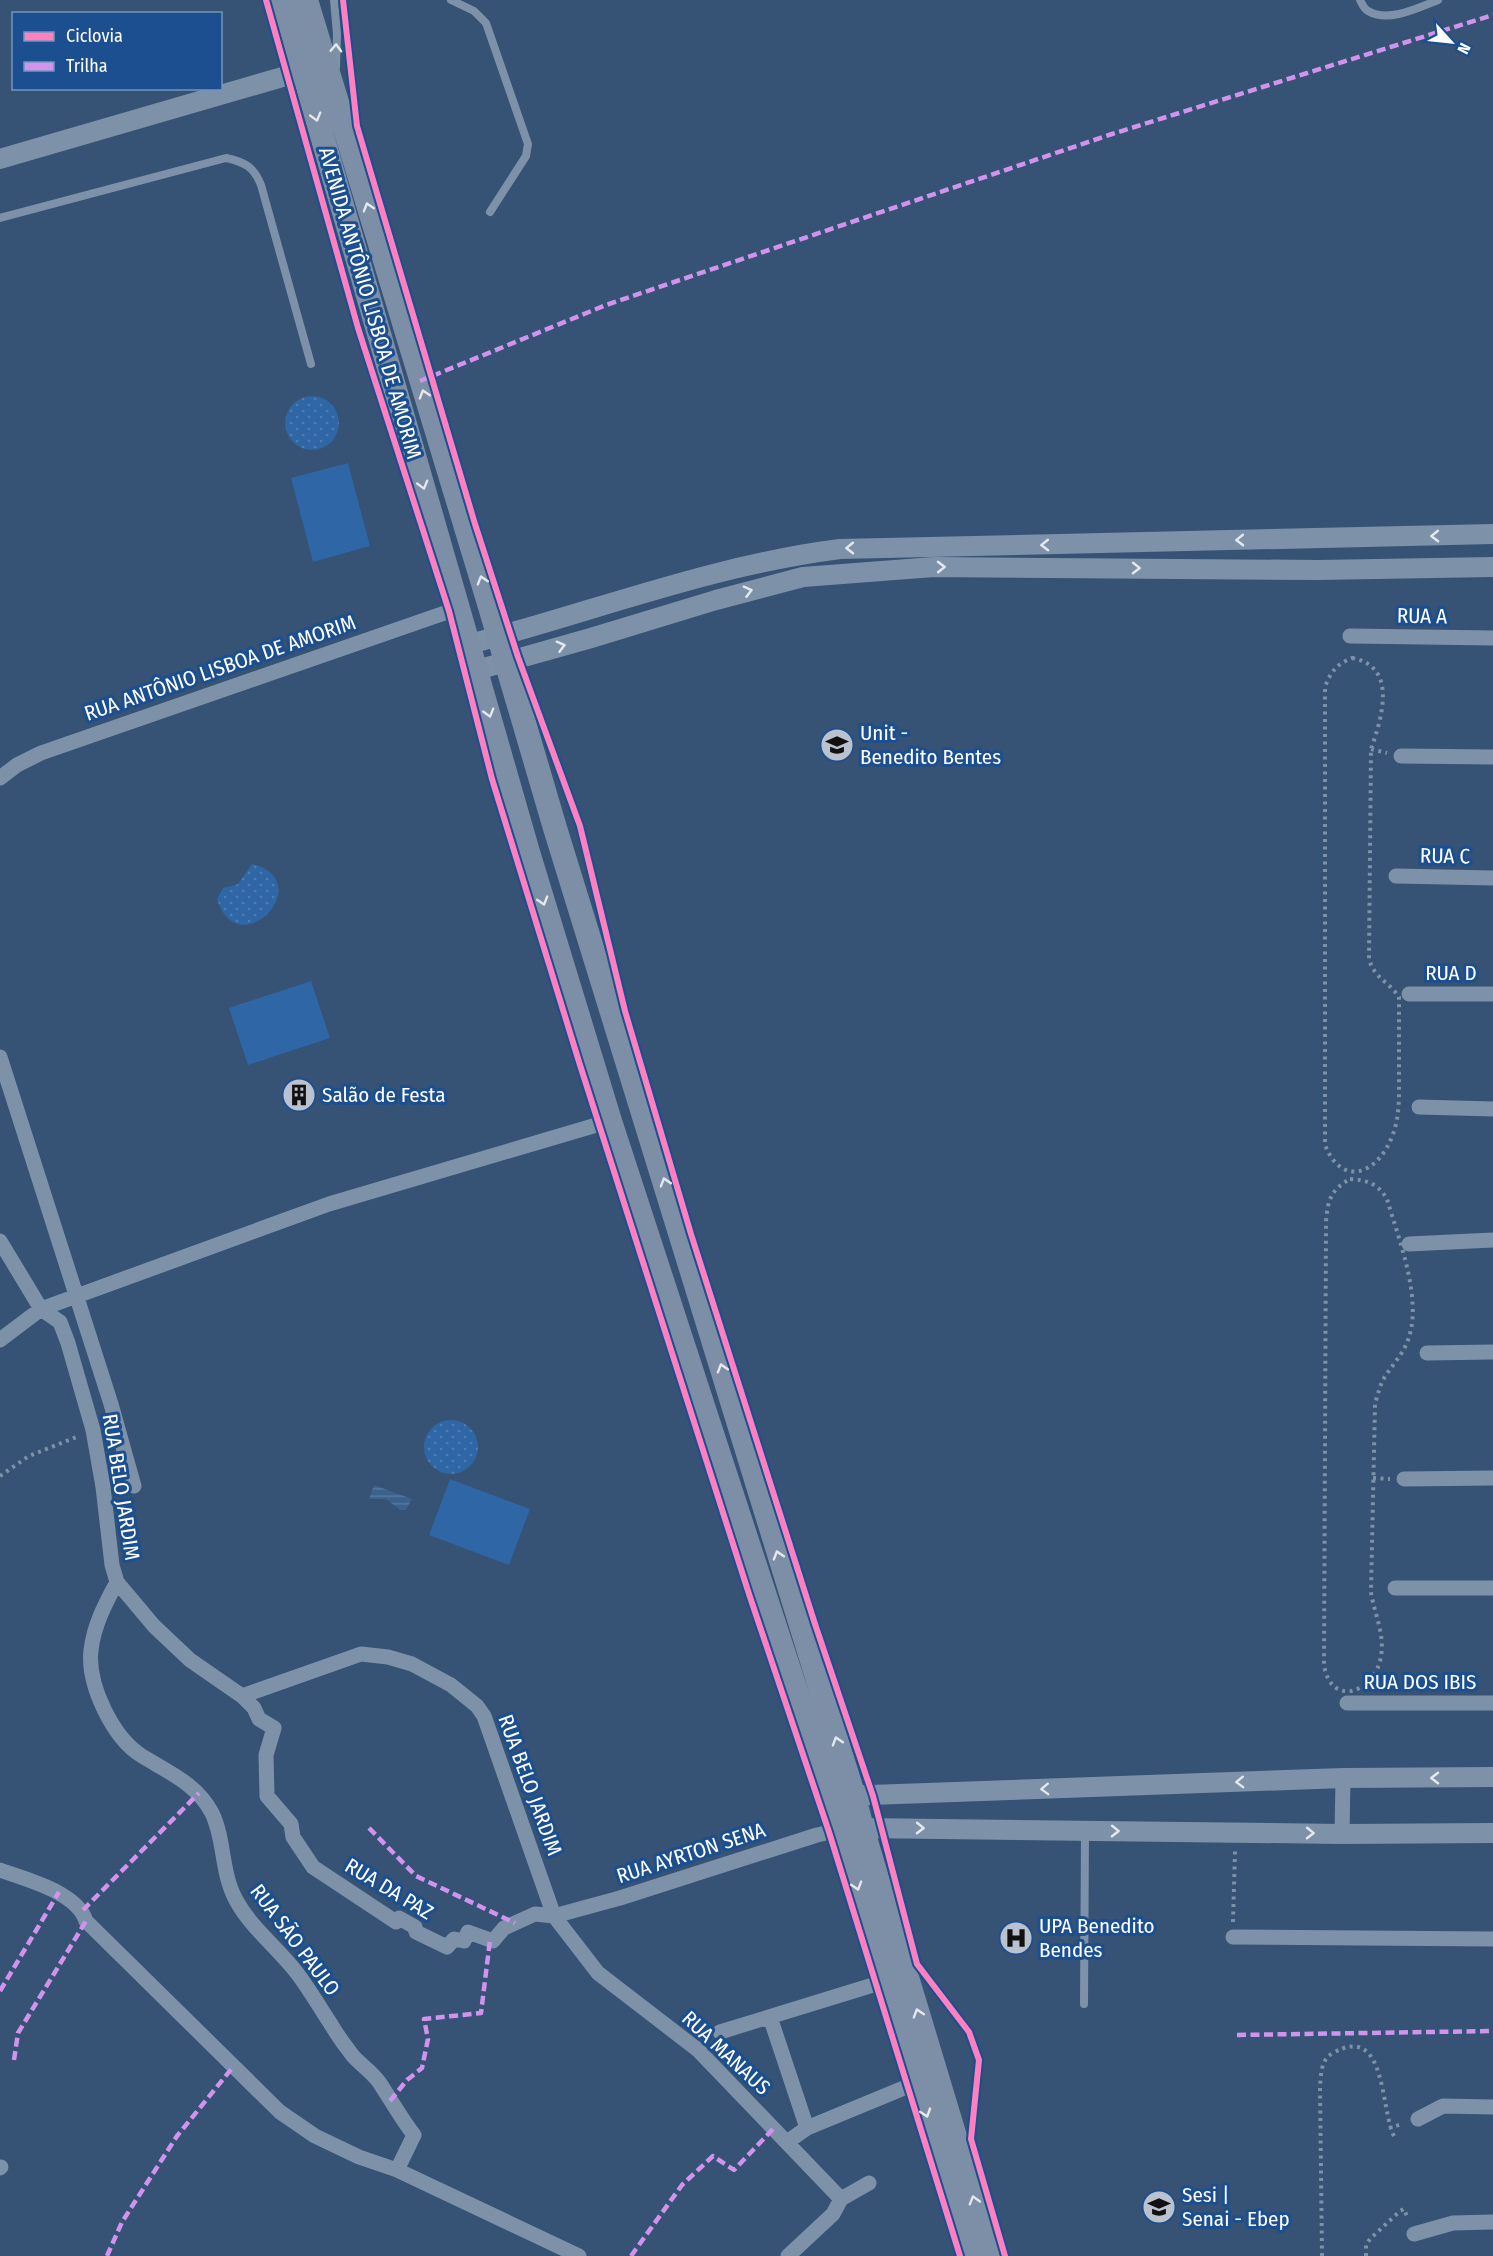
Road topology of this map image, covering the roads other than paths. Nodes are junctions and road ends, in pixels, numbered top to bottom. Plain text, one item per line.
1 (283, 0) edge
2 (306, 0) edge
3 (334, 0) edge
4 (451, 0) edge
5 (1360, 0) edge
6 (1438, 0) edge
7 (314, 68) junction
8 (335, 95) junction
9 (0, 159) edge
10 (490, 212) dead end
11 (0, 218) edge
12 (311, 364) dead end
13 (1493, 534) edge
14 (974, 557) junction
15 (1493, 567) edge
16 (459, 608) junction
17 (1350, 636) dead end
18 (498, 637) junction
19 (1493, 638) edge
20 (470, 644) junction
21 (505, 661) junction
22 (477, 670) junction
23 (1401, 756) dead end
24 (1493, 757) edge
25 (0, 778) edge
26 (1396, 876) dead end
27 (1493, 878) edge
28 (1409, 994) dead end
29 (1493, 994) edge
30 (0, 1057) edge
31 (1419, 1107) dead end
32 (1493, 1109) edge
33 (610, 1121) junction
34 (1493, 1240) edge
35 (0, 1241) edge
36 (1404, 1244) road end
37 (76, 1295) junction
38 (41, 1309) junction
39 (0, 1340) edge
40 (1493, 1352) edge
41 (1427, 1353) dead end
42 (1493, 1478) edge
43 (1404, 1479) dead end
44 (134, 1486) dead end
45 (117, 1582) junction
46 (1395, 1588) dead end
47 (1493, 1588) edge
48 (242, 1696) junction
49 (1347, 1703) dead end
50 (1493, 1703) edge
51 (1493, 1777) edge
52 (1343, 1778) junction
53 (830, 1796) junction
54 (854, 1797) junction
55 (851, 1829) junction
56 (1085, 1830) junction
57 (1493, 1833) edge
58 (1342, 1834) junction
59 (0, 1870) edge
60 (554, 1916) junction
61 (1233, 1937) road end
62 (1493, 1939) edge
63 (886, 1981) junction
64 (1084, 2004) dead end
65 (770, 2017) junction
66 (720, 2032) dead end
67 (916, 2083) junction
68 (1493, 2106) edge
69 (1418, 2119) dead end
70 (807, 2128) junction
71 (788, 2142) junction
72 (397, 2170) junction
73 (869, 2183) dead end
74 (841, 2199) junction
75 (1493, 2222) edge
76 (1414, 2234) road end
77 (579, 2256) edge
78 (788, 2256) edge
79 (973, 2256) edge
80 (991, 2256) edge

1 - 7 main road, AVENIDA ANTÔNIO LISBOA DE AMORIM
2 - 7 main road, AVENIDA ANTÔNIO LISBOA DE AMORIM
8 -> 3 lane
4 - 10 lane
5 - 6 lane
7 - 8 main road, AVENIDA ANTÔNIO LISBOA DE AMORIM
7 - 9 street
7 -> 16 main road, AVENIDA ANTÔNIO LISBOA DE AMORIM
18 -> 8 main road, AVENIDA ANTÔNIO LISBOA DE AMORIM
11 - 12 lane
13 -> 14 street
14 -> 15 street
14 -> 18 street
21 -> 14 street
16 - 20 main road, AVENIDA ANTÔNIO LISBOA DE AMORIM
16 - 25 street, RUA ANTÔNIO LISBOA DE AMORIM
17 - 19 street, RUA A
18 - 20 street
18 - 21 main road, AVENIDA ANTÔNIO LISBOA DE AMORIM
20 - 22 main road, AVENIDA ANTÔNIO LISBOA DE AMORIM
21 - 22 street
54 -> 21 main road, AVENIDA ANTÔNIO LISBOA DE AMORIM
22 -> 33 main road, AVENIDA ANTÔNIO LISBOA DE AMORIM
23 - 24 street
26 - 27 street, RUA C
28 - 29 street, RUA D
30 - 37 street, RUA BELO JARDIM
31 - 32 street
33 - 37 street
33 - 53 main road, AVENIDA ANTÔNIO LISBOA DE AMORIM
34 - 36 street
35 - 38 street, RUA BELO JARDIM
37 - 38 street
37 - 44 street, RUA BELO JARDIM
38 - 39 street
38 - 45 street, RUA BELO JARDIM
40 - 41 street
42 - 43 street
45 - 48 street, RUA BELO JARDIM
45 - 72 street, RUA SÃO PAULO
46 - 47 street
48 - 60 street, RUA BELO JARDIM
48 - 60 street, RUA DA PAZ
49 - 50 street, RUA DOS IBIS
51 -> 52 street
52 -> 54 street
52 - 58 street
53 - 54 street
53 - 55 main road, AVENIDA ANTÔNIO LISBOA DE AMORIM
54 - 55 main road, AVENIDA ANTÔNIO LISBOA DE AMORIM
55 -> 56 street
55 - 60 street, RUA AYRTON SENA
55 -> 63 main road, AVENIDA ANTÔNIO LISBOA DE AMORIM
80 -> 55 main road, AVENIDA ANTÔNIO LISBOA DE AMORIM
56 -> 58 street
56 - 64 lane
57 - 58 street
59 - 72 street
60 - 71 street, RUA MANAUS
61 - 62 street
63 - 65 street
63 - 67 main road, AVENIDA ANTÔNIO LISBOA DE AMORIM
65 - 66 street
65 - 70 street
67 - 70 street
67 -> 79 main road, AVENIDA ANTÔNIO LISBOA DE AMORIM
68 - 69 street
70 - 71 street
71 - 74 street, RUA MANAUS
72 - 77 street
73 - 74 street
74 - 78 street
75 - 76 street

